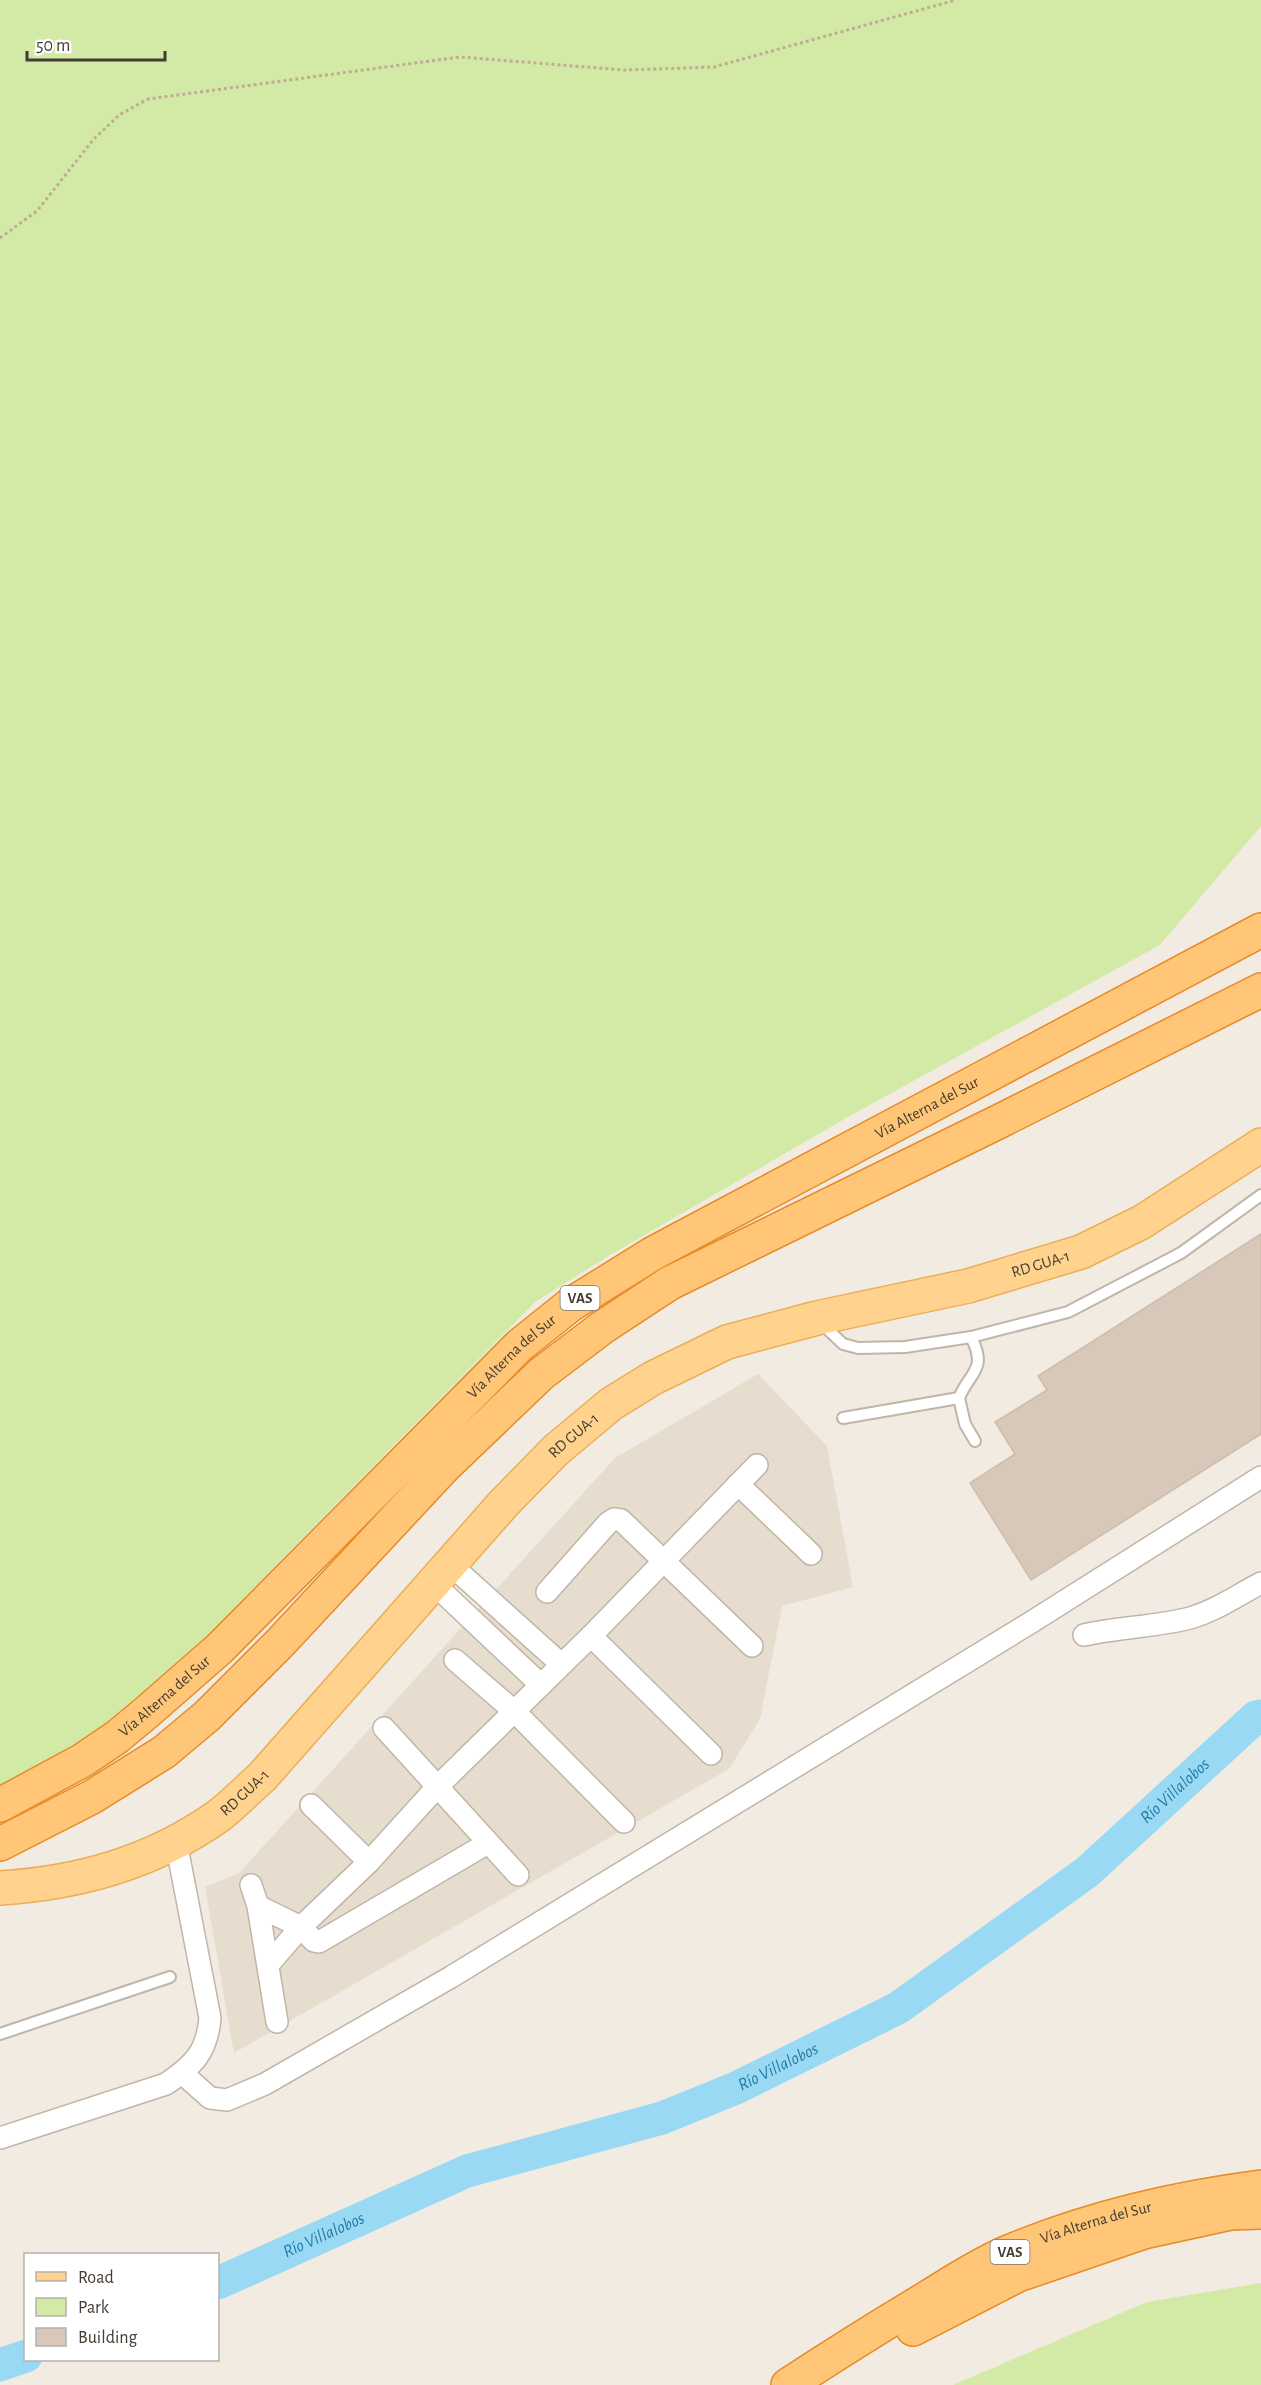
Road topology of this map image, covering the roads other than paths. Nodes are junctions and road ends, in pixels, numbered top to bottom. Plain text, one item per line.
1 (1261, 930) edge
2 (1261, 990) edge
3 (1261, 1145) edge
4 (1261, 1195) edge
5 (817, 1318) junction
6 (971, 1337) junction
7 (959, 1398) junction
8 (843, 1418) dead end
9 (975, 1441) dead end
10 (757, 1465) dead end
11 (1261, 1478) edge
12 (738, 1484) junction
13 (811, 1554) dead end
14 (663, 1560) junction
15 (442, 1575) junction
16 (1261, 1583) edge
17 (547, 1592) dead end
18 (1084, 1635) dead end
19 (591, 1636) junction
20 (752, 1646) dead end
21 (455, 1660) dead end
22 (561, 1664) junction
23 (541, 1685) junction
24 (515, 1712) junction
25 (384, 1728) dead end
26 (711, 1754) dead end
27 (437, 1787) junction
28 (311, 1804) dead end
29 (0, 1805) edge
30 (624, 1822) dead end
31 (176, 1842) junction
32 (488, 1843) junction
33 (0, 1844) edge
34 (369, 1862) junction
35 (519, 1875) dead end
36 (251, 1885) dead end
37 (0, 1888) edge
38 (258, 1906) junction
39 (301, 1927) junction
40 (267, 1965) junction
41 (170, 1977) dead end
42 (277, 2022) dead end
43 (0, 2034) edge
44 (182, 2073) junction
45 (0, 2138) edge
46 (1261, 2187) edge
47 (1261, 2212) edge
48 (788, 2385) edge
49 (826, 2385) edge

1 - 29 highway, Vía Alterna del Sur / VAS
2 - 33 highway, Vía Alterna del Sur / VAS
3 - 5 main road, RD GUA-1
4 - 6 lane
5 - 6 lane
5 - 15 main road, RD GUA-1
6 - 7 lane
7 - 8 lane
7 - 9 lane
10 - 12 street
11 - 44 street
12 - 13 street
12 - 14 street
14 - 17 street
14 - 19 street
14 - 20 street
15 - 22 street
15 - 23 street
15 - 31 main road, RD GUA-1
16 - 18 street
19 - 22 street
19 - 26 street
21 - 24 street
22 - 23 street
23 - 24 street
24 - 27 street
24 - 30 street
25 - 27 street
27 - 32 street
27 - 34 street
28 - 34 street
31 - 37 main road, RD GUA-1
31 - 44 street
32 - 35 street
32 - 39 street
34 - 39 street
36 - 38 street
38 - 39 street
38 - 40 street
39 - 40 street
40 - 42 street
41 - 43 lane
44 - 45 street
46 - 48 highway, Vía Alterna del Sur / VAS
47 - 49 highway, Vía Alterna del Sur / VAS

